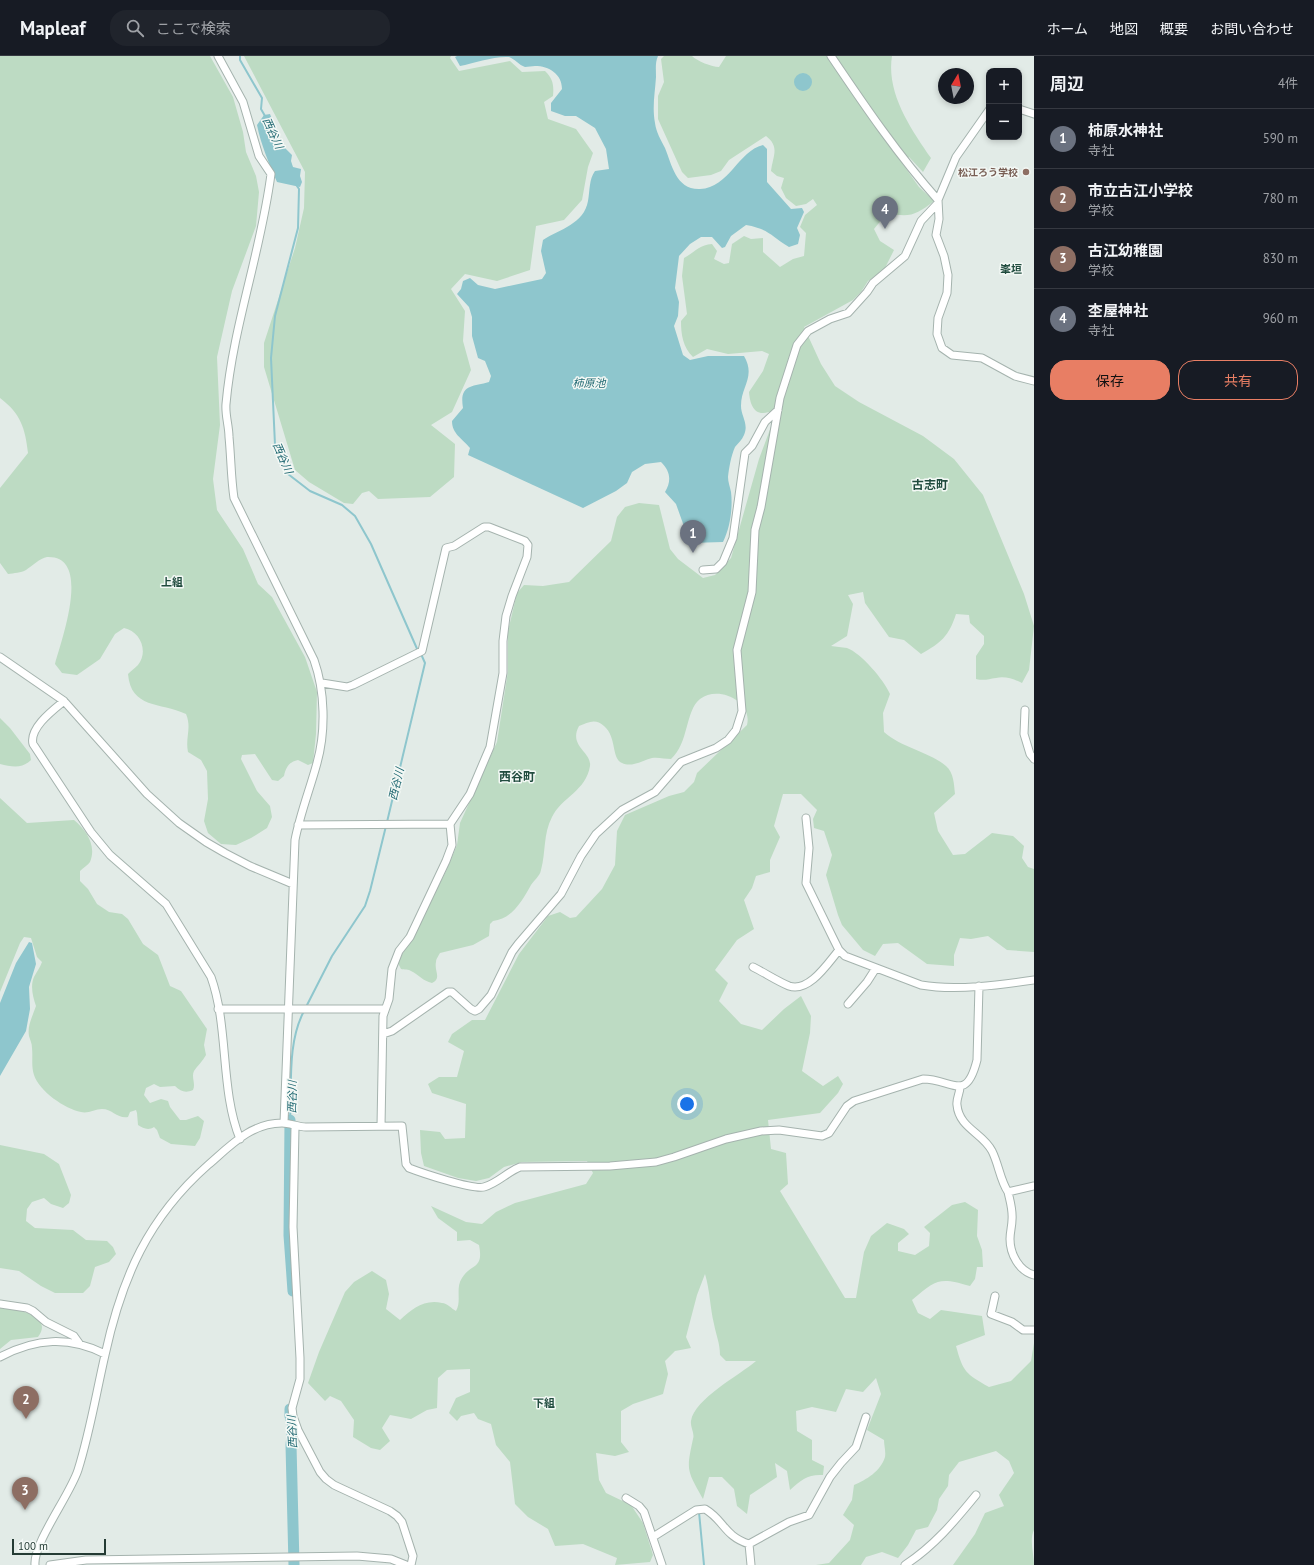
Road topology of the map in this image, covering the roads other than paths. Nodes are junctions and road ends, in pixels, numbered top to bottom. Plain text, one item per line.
1 (218, 56) edge
2 (830, 56) edge
3 (1022, 110) edge
4 (986, 114) edge
5 (1034, 114) edge
6 (938, 202) junction
7 (1034, 381) edge
8 (778, 410) junction
9 (703, 570) dead end
10 (0, 657) edge
11 (322, 683) junction
12 (64, 701) junction
13 (1025, 710) dead end
14 (1034, 759) edge
15 (806, 818) dead end
16 (450, 824) junction
17 (298, 825) junction
18 (293, 884) junction
19 (839, 950) junction
20 (753, 967) dead end
21 (876, 968) junction
22 (1034, 980) edge
23 (979, 986) junction
24 (848, 1004) dead end
25 (288, 1008) junction
26 (218, 1009) junction
27 (384, 1009) junction
28 (383, 1034) junction
29 (960, 1087) junction
30 (284, 1123) junction
31 (295, 1126) junction
32 (381, 1126) junction
33 (240, 1139) junction
34 (1034, 1186) edge
35 (1008, 1192) junction
36 (1034, 1275) edge
37 (995, 1296) dead end
38 (0, 1304) edge
39 (1034, 1330) edge
40 (79, 1343) junction
41 (105, 1354) junction
42 (0, 1357) edge
43 (866, 1417) dead end
44 (976, 1495) dead end
45 (626, 1498) dead end
46 (653, 1537) junction
47 (749, 1544) junction
48 (35, 1565) edge
49 (50, 1565) edge
50 (406, 1565) edge
51 (411, 1565) edge
52 (662, 1565) edge
53 (751, 1565) edge
54 (905, 1565) edge

1 - 11 street
2 - 6 street
3 - 5 street
4 - 6 street
6 - 7 street
6 - 8 street
8 - 9 street
8 - 28 street
10 - 12 street
11 - 16 street
11 - 17 street
12 - 18 street
12 - 26 street
13 - 14 street
15 - 19 street
16 - 17 street
16 - 27 street
17 - 18 street
18 - 25 street
19 - 20 street
19 - 21 street
21 - 23 street
21 - 24 street
22 - 23 street
23 - 29 street
25 - 26 street
25 - 27 street
25 - 30 street
26 - 33 street
27 - 28 street
28 - 32 street
29 - 32 street
29 - 35 street
30 - 31 street
30 - 33 street
31 - 32 street
31 - 51 street
33 - 41 street
34 - 35 street
35 - 36 street
37 - 39 street
38 - 40 street
40 - 41 street
40 - 42 street
41 - 48 street
43 - 47 street
44 - 54 street
45 - 46 street
46 - 47 street
46 - 52 street
47 - 53 street
49 - 50 street

